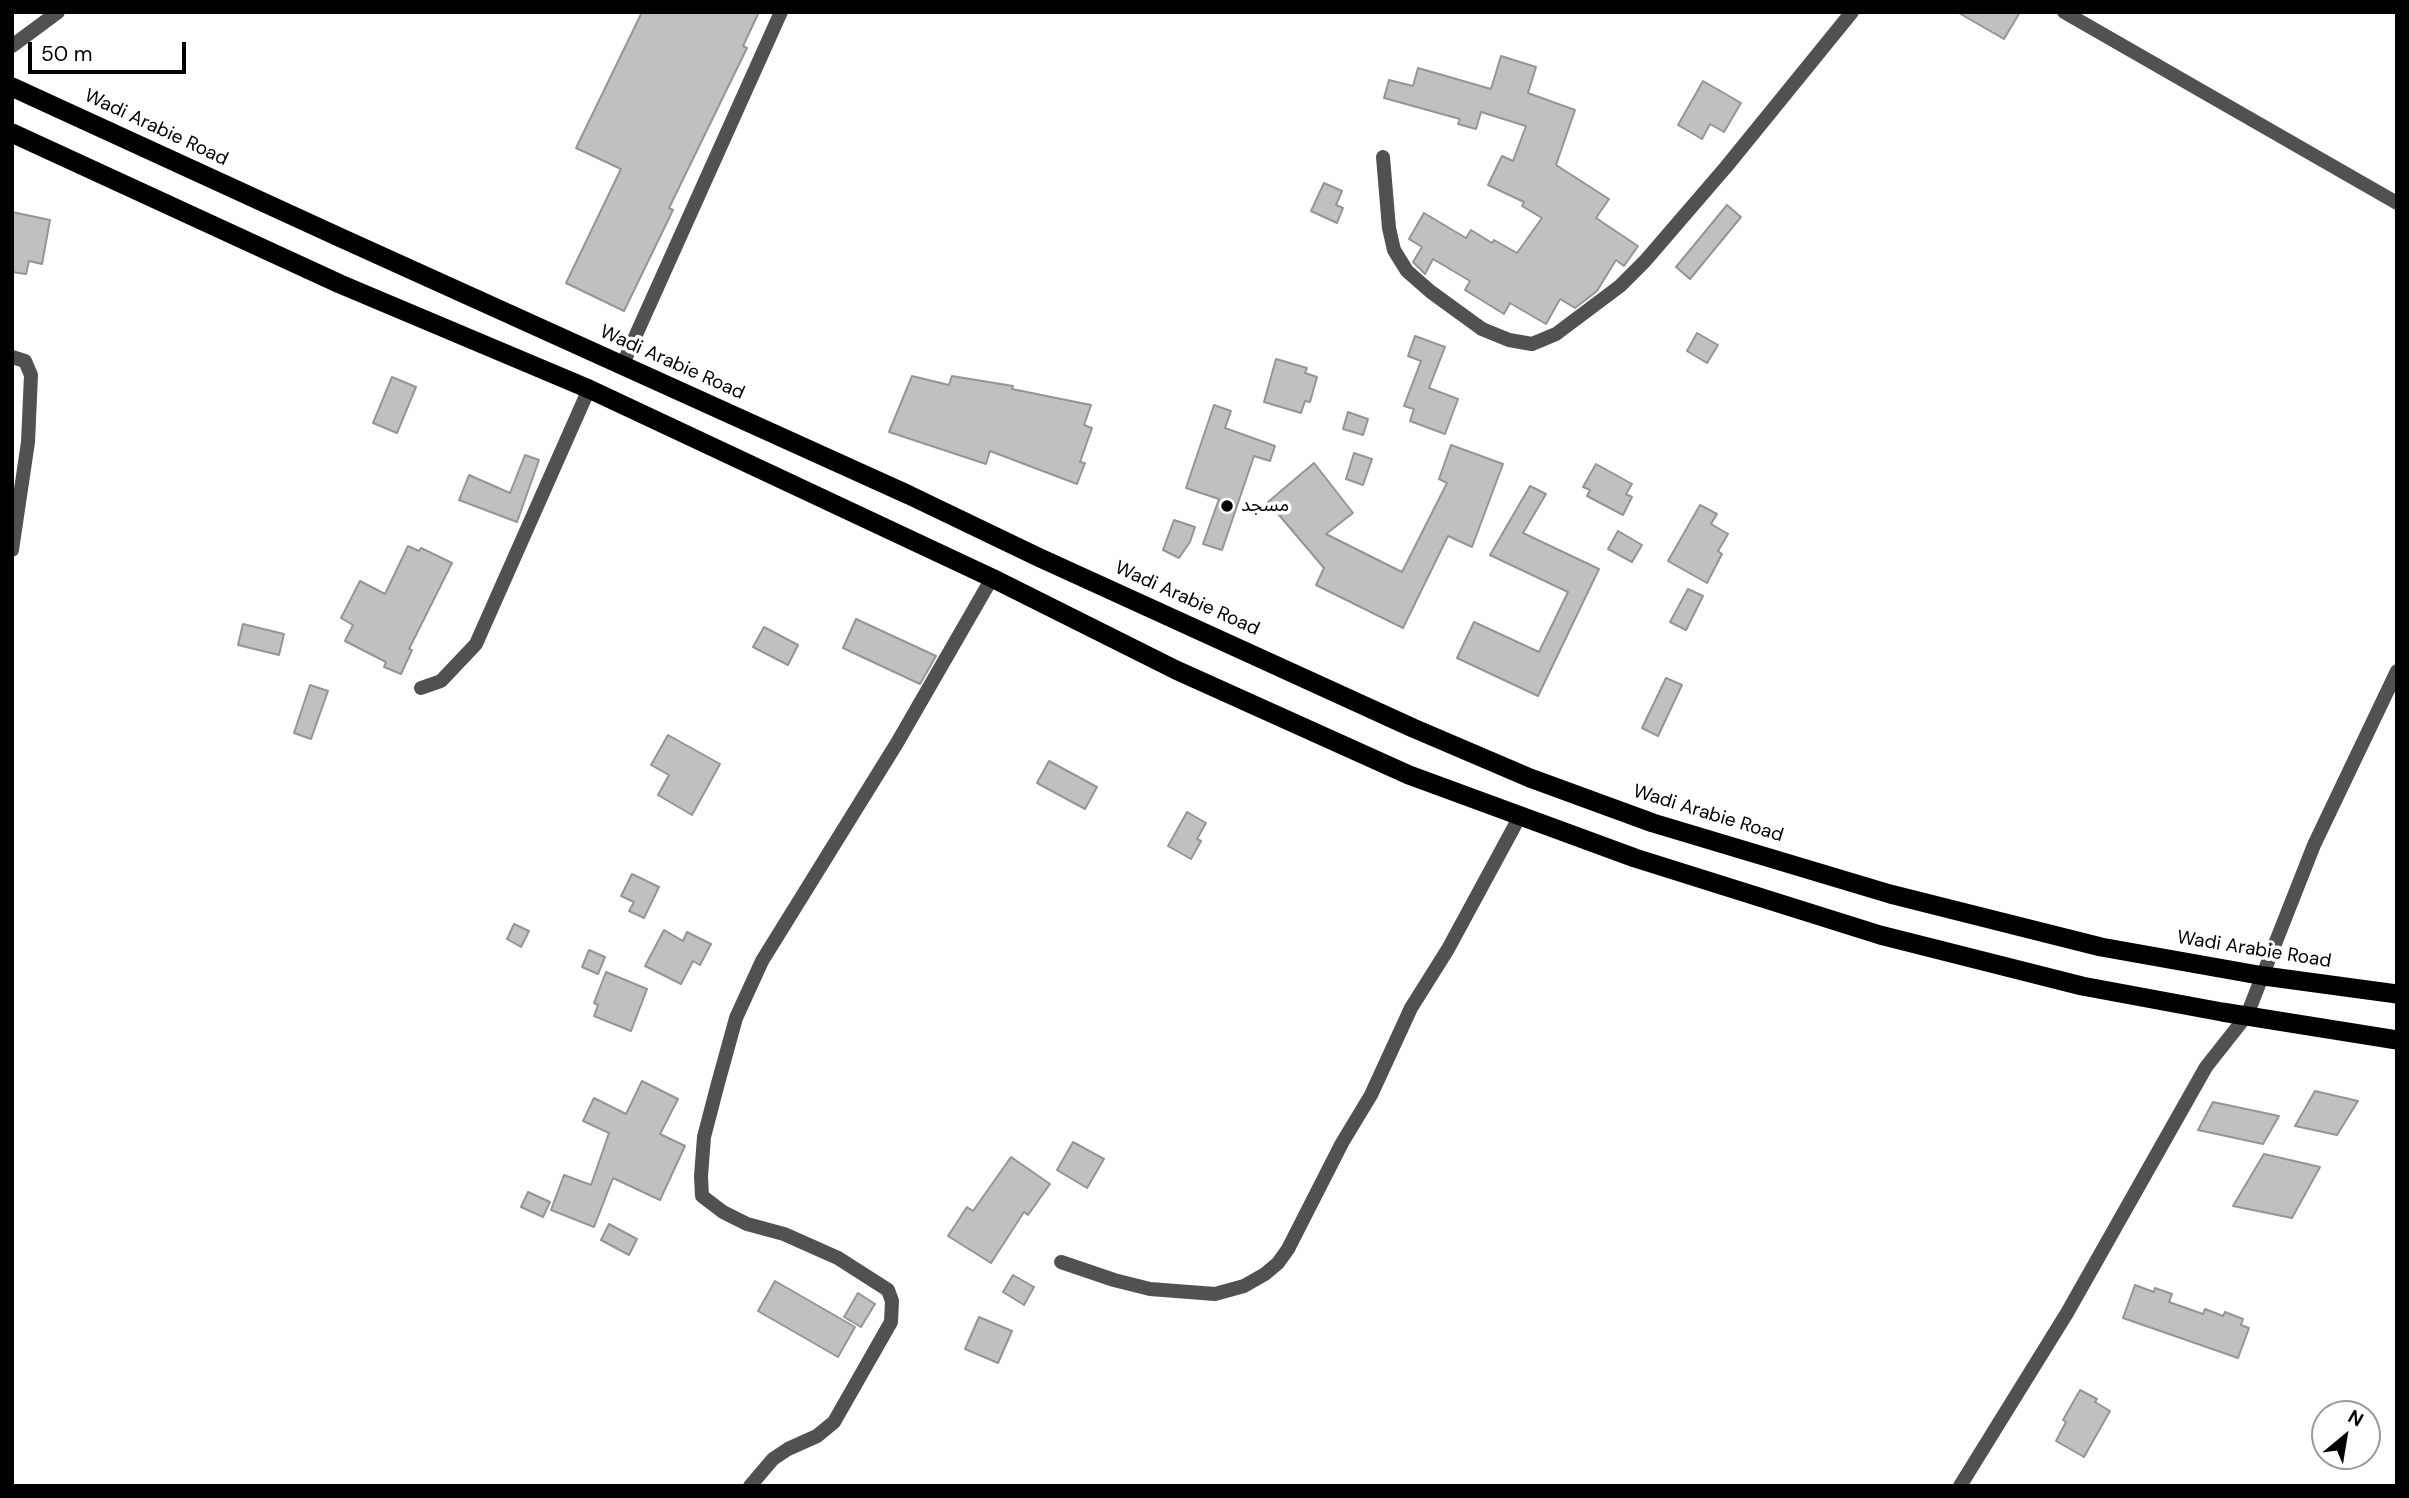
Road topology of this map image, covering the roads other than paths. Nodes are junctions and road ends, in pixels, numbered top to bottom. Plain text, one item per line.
1 (58, 12) edge
2 (781, 12) edge
3 (1852, 12) edge
4 (2064, 12) edge
5 (12, 46) edge
6 (12, 87) edge
7 (12, 134) edge
8 (1383, 157) dead end
9 (2397, 203) edge
10 (12, 357) edge
11 (622, 366) junction
12 (589, 389) junction
13 (12, 550) edge
14 (992, 578) junction
15 (2397, 671) edge
16 (421, 688) dead end
17 (1520, 816) junction
18 (2264, 976) junction
19 (2397, 994) edge
20 (2247, 1015) junction
21 (2397, 1040) edge
22 (1061, 1262) dead end
23 (751, 1486) edge
24 (1960, 1486) edge

1 - 5 street
2 - 11 street
3 - 8 street
4 - 9 street
6 - 11 highway, Wadi Arabie Road
7 - 12 highway
10 - 13 street
11 - 18 highway, Wadi Arabie Road
12 - 14 highway
12 - 16 street
14 - 17 highway
14 - 23 street
15 - 18 street
17 - 20 highway
17 - 22 street
18 - 19 highway, Wadi Arabie Road
18 - 20 street
20 - 21 highway
20 - 24 street

